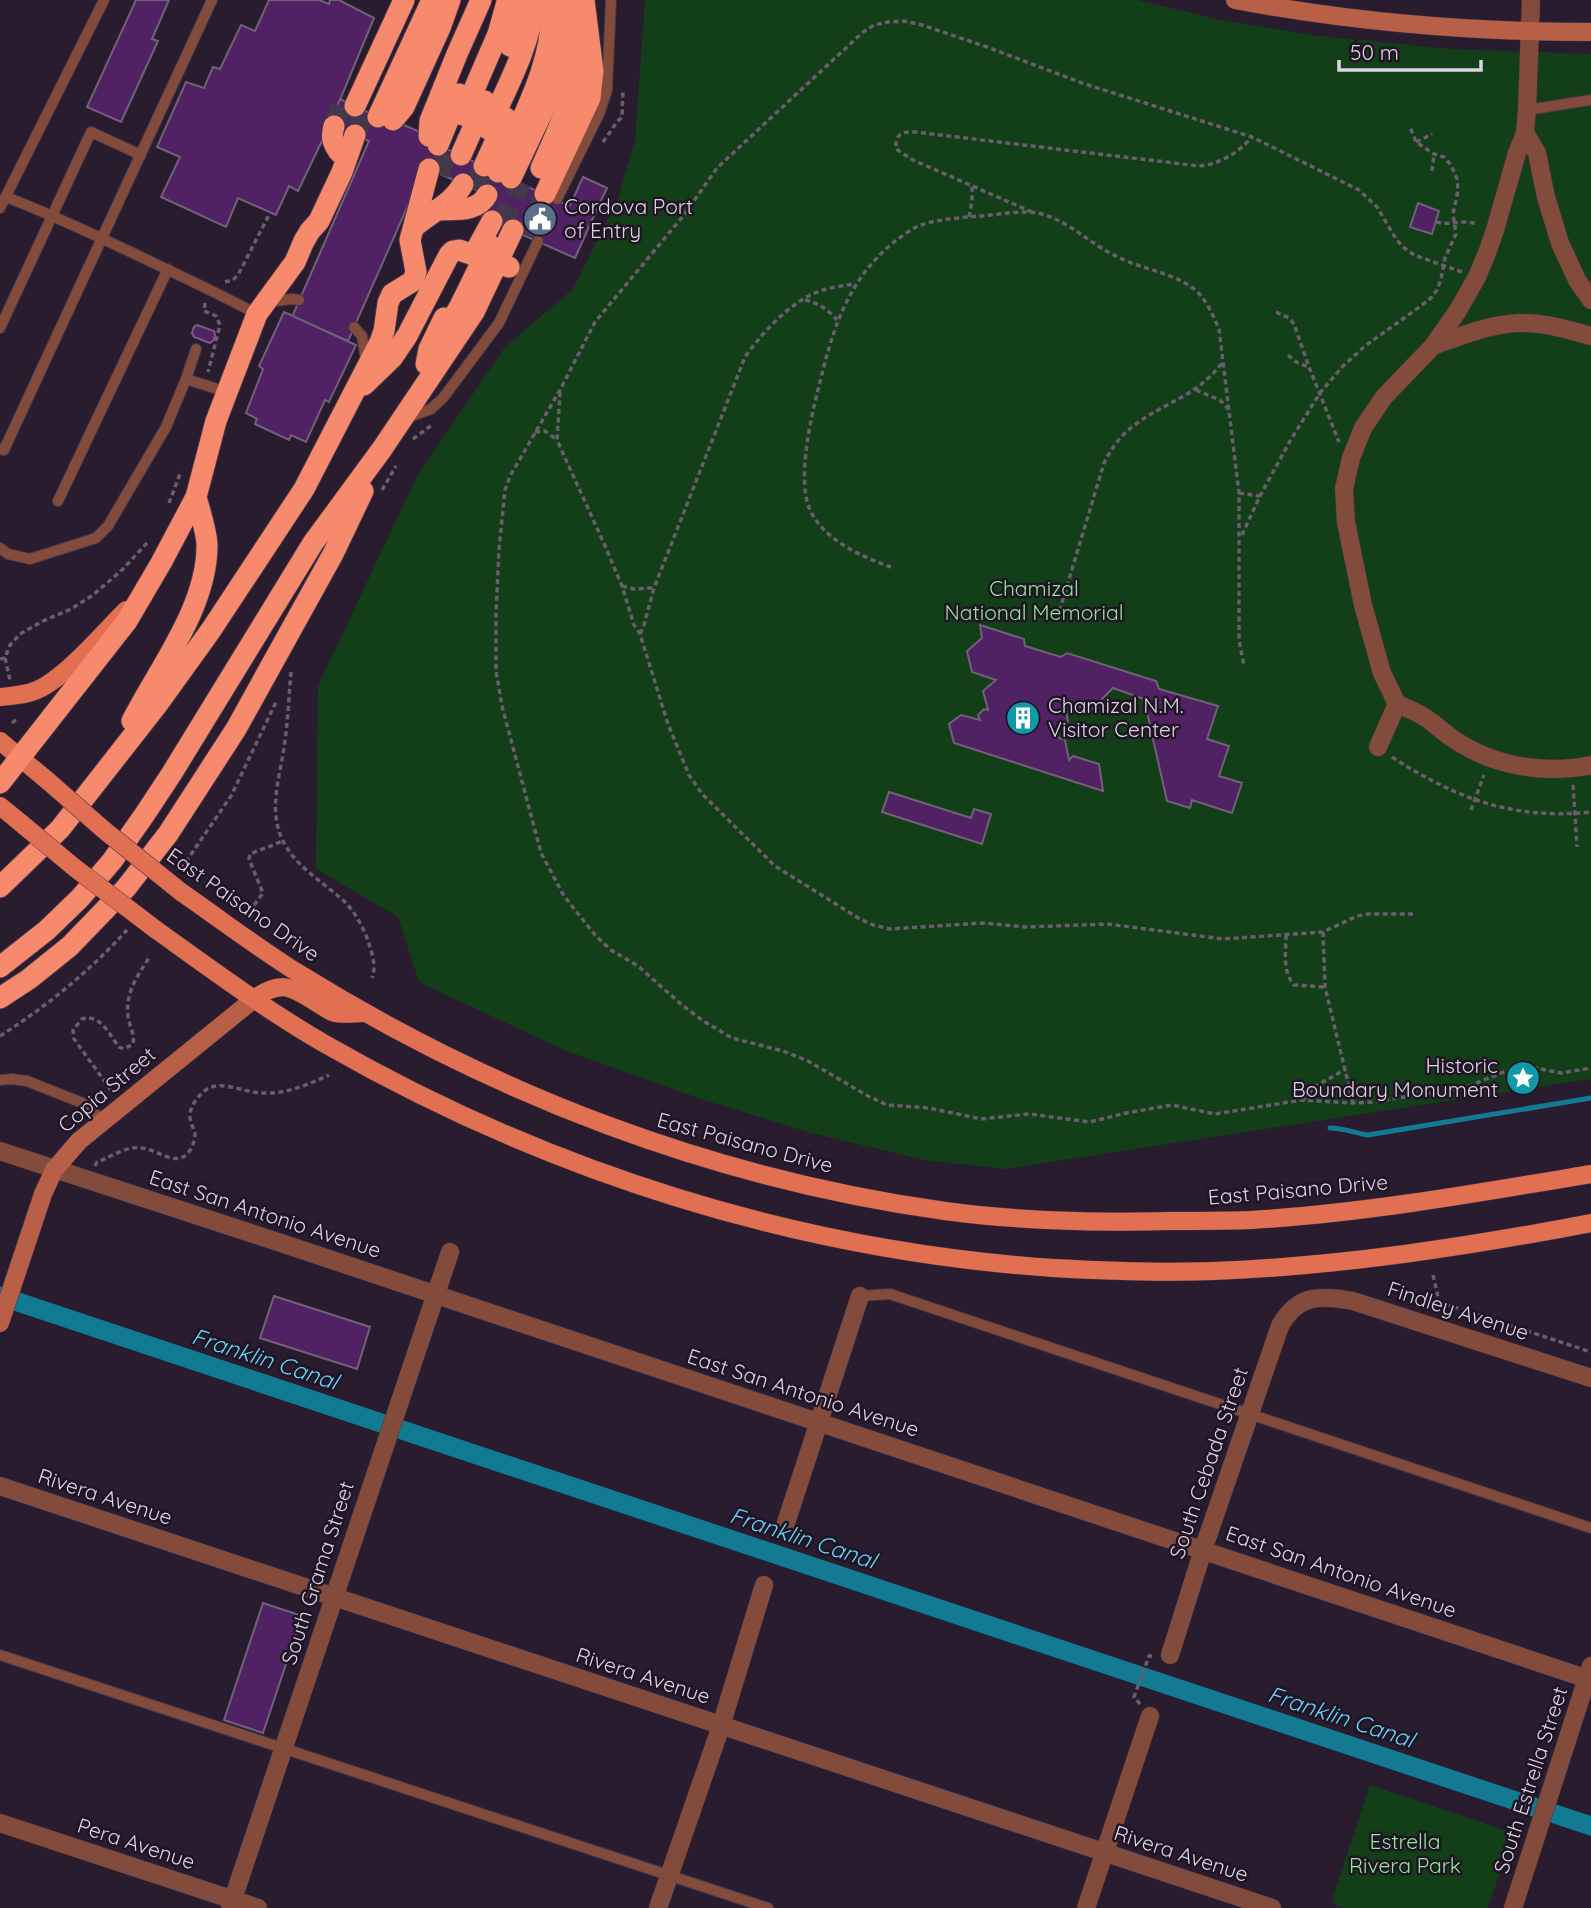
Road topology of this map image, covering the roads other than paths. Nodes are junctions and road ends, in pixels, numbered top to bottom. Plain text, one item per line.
1 (104, 0) edge
2 (212, 0) edge
3 (388, 0) edge
4 (404, 0) edge
5 (419, 0) edge
6 (432, 0) edge
7 (450, 0) edge
8 (481, 0) edge
9 (494, 0) edge
10 (507, 0) edge
11 (519, 0) edge
12 (535, 0) edge
13 (544, 0) edge
14 (551, 0) edge
15 (571, 0) edge
16 (582, 0) edge
17 (611, 0) edge
18 (1234, 0) edge
19 (1531, 0) edge
20 (1530, 32) junction
21 (1591, 32) edge
22 (1591, 100) edge
23 (1527, 110) junction
24 (367, 111) junction
25 (1525, 133) junction
26 (141, 155) junction
27 (340, 162) junction
28 (491, 169) junction
29 (457, 182) junction
30 (6, 197) junction
31 (434, 203) junction
32 (0, 208) edge
33 (53, 215) junction
34 (414, 227) junction
35 (514, 230) junction
36 (103, 239) junction
37 (491, 261) junction
38 (168, 269) junction
39 (299, 300) dead end
40 (1591, 300) edge
41 (260, 309) junction
42 (354, 327) dead end
43 (0, 328) edge
44 (1591, 336) edge
45 (1433, 346) junction
46 (196, 349) dead end
47 (366, 367) junction
48 (186, 379) junction
49 (227, 392) junction
50 (416, 397) junction
51 (351, 399) junction
52 (400, 421) junction
53 (0, 449) edge
54 (390, 455) junction
55 (196, 497) junction
56 (58, 501) dead end
57 (0, 548) edge
58 (143, 592) junction
59 (5, 690) edge
60 (1397, 704) junction
61 (0, 741) edge
62 (1378, 747) road end
63 (19, 757) junction
64 (114, 759) junction
65 (1591, 765) edge
66 (0, 783) edge
67 (0, 806) edge
68 (0, 887) edge
69 (0, 967) edge
70 (0, 999) edge
71 (254, 999) junction
72 (366, 1013) junction
73 (0, 1080) edge
74 (103, 1121) junction
75 (0, 1151) edge
76 (54, 1170) junction
77 (1591, 1174) edge
78 (1591, 1223) edge
79 (450, 1252) dead end
80 (436, 1294) junction
81 (860, 1296) joint
82 (1310, 1299) joint
83 (0, 1323) edge
84 (1591, 1378) edge
85 (1250, 1414) junction
86 (819, 1422) junction
87 (0, 1486) edge
88 (785, 1527) dead end
89 (1591, 1528) edge
90 (1203, 1550) junction
91 (764, 1585) dead end
92 (334, 1597) junction
93 (0, 1654) edge
94 (1170, 1655) dead end
95 (1590, 1675) edge
96 (1150, 1716) dead end
97 (721, 1726) junction
98 (284, 1747) junction
99 (0, 1823) edge
100 (1105, 1852) junction
101 (669, 1875) junction
102 (232, 1904) edge
103 (258, 1908) edge
104 (658, 1908) edge
105 (768, 1908) edge
106 (1086, 1908) edge
107 (1272, 1908) edge
108 (1513, 1908) edge

1 - 30 lane
2 - 26 lane
3 - 24 highway
4 - 24 highway
5 - 24 highway
6 - 24 highway
7 - 24 highway
8 - 28 highway
9 - 28 highway
10 - 28 highway
11 - 28 highway
12 - 28 highway
13 - 28 highway
14 - 28 highway
15 - 28 highway
16 - 28 highway
16 - 28 highway
17 - 28 lane
18 - 20 main road
19 - 20 street
20 - 21 main road
20 - 23 street
22 - 23 lane
23 - 25 street
25 - 40 street
25 - 45 street
26 - 33 lane
26 - 36 lane
27 - 27 highway
27 - 41 highway
29 - 31 highway
29 - 31 highway
29 - 34 highway
30 - 32 lane
30 - 33 lane
31 - 34 highway
33 - 36 lane
33 - 43 lane
34 - 47 highway
35 - 37 highway
35 - 37 highway
35 - 52 lane
36 - 38 lane
36 - 53 lane
37 - 50 highway
37 - 50 highway
37 - 51 highway
38 - 41 lane
38 - 56 lane
39 - 41 lane
41 - 49 highway
42 - 47 lane
44 - 45 street
45 - 60 street
46 - 48 lane
47 - 51 highway
48 - 49 lane
48 - 57 lane
49 - 55 highway
50 - 52 highway
51 - 64 highway
52 - 54 highway
54 - 69 highway
54 - 70 highway
55 - 58 highway
55 - 64 highway
58 - 59 main road
58 - 63 highway
60 - 62 street
60 - 65 street
61 - 63 main road, East Paisano Drive
63 - 66 highway
63 - 72 main road, East Paisano Drive, bridge
64 - 68 highway
67 - 71 main road, bridge
71 - 72 main road
71 - 74 main road, Copia Street
71 - 78 main road
72 - 77 main road, East Paisano Drive
73 - 74 lane
74 - 76 main road, Copia Street
75 - 76 street, East San Antonio Avenue
76 - 80 street, East San Antonio Avenue
76 - 83 main road, Copia Street
79 - 80 street, South Grama Street
80 - 86 street, East San Antonio Avenue
80 - 92 street, South Grama Street
81 - 85 lane
81 - 86 street
82 - 84 street, Findley Avenue
82 - 85 street, South Cebada Street
85 - 89 lane
85 - 90 street, South Cebada Street
86 - 88 street
86 - 90 street, East San Antonio Avenue
87 - 92 street, Rivera Avenue
90 - 94 street, South Cebada Street
90 - 95 street, East San Antonio Avenue
91 - 97 street
92 - 97 street, Rivera Avenue
92 - 98 street, South Grama Street
93 - 98 lane
95 - 108 street, South Estrella Street
96 - 100 street
97 - 100 street, Rivera Avenue
97 - 101 street
98 - 101 lane
98 - 102 street, South Grama Street
99 - 102 street, Pera Avenue
100 - 106 street
100 - 107 street, Rivera Avenue
101 - 104 street
101 - 105 lane
102 - 103 street, Pera Avenue

